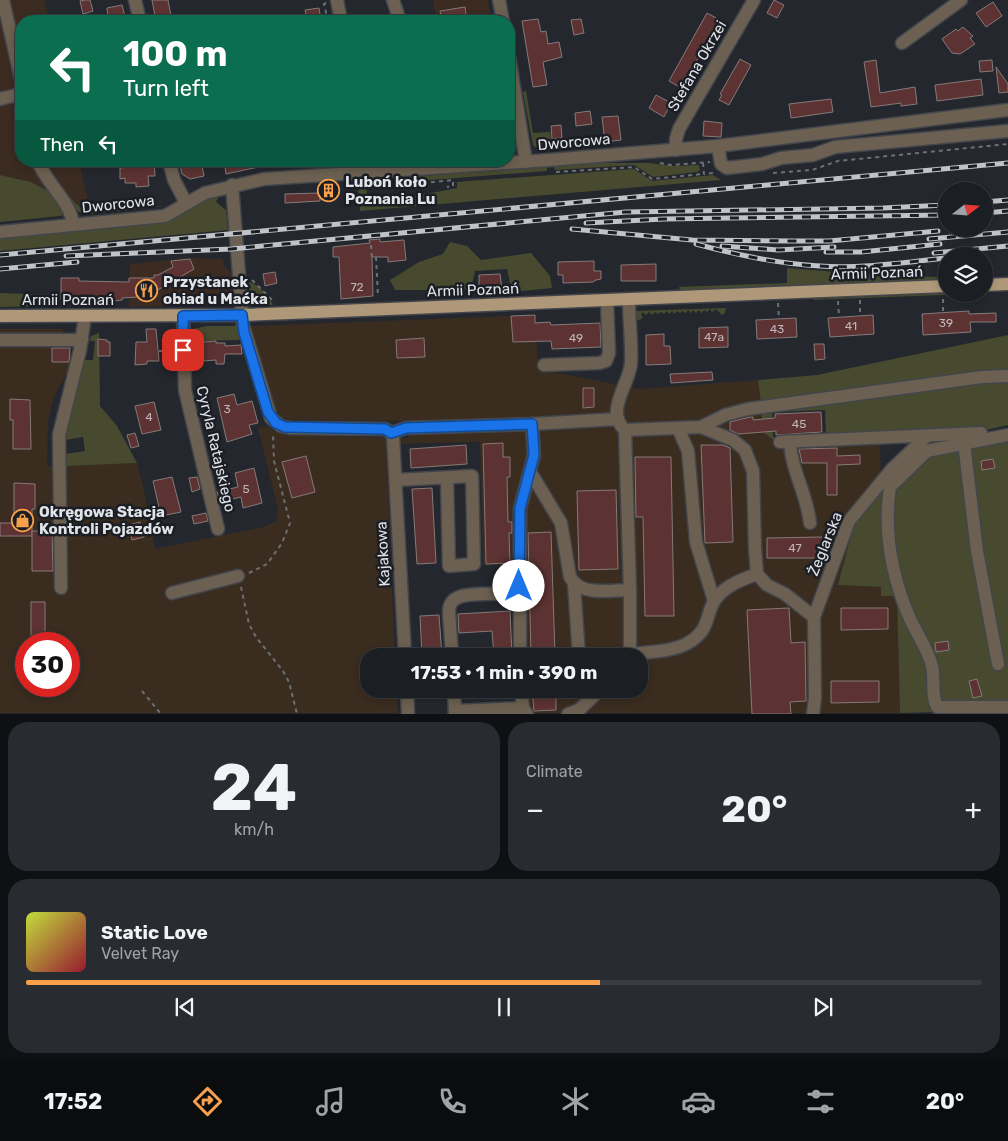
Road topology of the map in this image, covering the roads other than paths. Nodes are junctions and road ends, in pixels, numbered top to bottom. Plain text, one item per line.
1 (135, 0) edge
2 (337, 0) edge
3 (393, 0) edge
4 (500, 0) edge
5 (754, 0) edge
6 (961, 0) edge
7 (3, 7) edge
8 (139, 15) edge
9 (340, 15) edge
10 (398, 15) edge
11 (502, 15) edge
12 (902, 43) dead end
13 (15, 55) edge
14 (515, 93) edge
15 (15, 95) edge
16 (0, 99) edge
17 (1008, 110) edge
18 (1008, 131) edge
19 (718, 146) junction
20 (676, 150) junction
21 (515, 162) edge
22 (526, 162) junction
23 (41, 167) edge
24 (171, 167) edge
25 (367, 167) edge
26 (232, 185) junction
27 (186, 203) junction
28 (73, 225) junction
29 (0, 232) edge
30 (1008, 284) edge
31 (993, 285) edge
32 (938, 291) edge
33 (628, 300) junction
34 (607, 301) junction
35 (242, 315) junction
36 (0, 316) edge
37 (85, 316) junction
38 (183, 316) junction
39 (0, 340) edge
40 (82, 340) junction
41 (544, 365) dead end
42 (1008, 376) edge
43 (532, 424) junction
44 (621, 424) junction
45 (700, 426) junction
46 (678, 428) junction
47 (1008, 428) edge
48 (391, 433) junction
49 (1008, 435) edge
50 (927, 436) junction
51 (964, 443) junction
52 (531, 473) junction
53 (447, 478) junction
54 (396, 480) junction
55 (810, 523) dead end
56 (218, 529) dead end
57 (758, 574) junction
58 (238, 576) road end
59 (574, 584) junction
60 (61, 588) dead end
61 (630, 590) junction
62 (172, 593) dead end
63 (519, 594) junction
64 (714, 601) junction
65 (814, 617) junction
66 (405, 648) edge
67 (451, 648) edge
68 (520, 648) edge
69 (578, 648) edge
70 (628, 648) edge
71 (648, 652) edge
72 (998, 664) dead end
73 (407, 698) edge
74 (454, 698) edge
75 (523, 698) edge
76 (589, 698) edge
77 (1008, 707) edge
78 (525, 711) edge
79 (455, 712) edge
80 (576, 712) edge
81 (408, 714) edge
82 (813, 714) edge

1 - 8 street
2 - 9 street
3 - 10 street
4 - 11 street
5 - 20 street, Stefana Okrzei
6 - 12 street
7 - 13 street
14 - 22 street
15 - 16 street
17 - 19 street, Dworcowa
18 - 19 street
19 - 20 street, Dworcowa
20 - 22 street, Dworcowa
21 - 22 street, Dworcowa
23 - 28 street
24 - 27 street
25 - 26 street, Dworcowa
26 - 27 street, Dworcowa
26 - 35 street
27 - 28 street, Dworcowa
28 - 29 street, Dworcowa
30 - 31 main road
32 - 33 main road, Armii Poznań
33 - 34 main road, Armii Poznań
33 - 44 street
34 - 35 main road, Armii Poznań
34 - 41 street
35 - 38 main road, Armii Poznań
35 - 48 street
36 - 37 main road, Armii Poznań
37 - 38 main road, Armii Poznań
37 - 40 street
38 - 56 street, Cyryla Ratajskiego
39 - 40 street
40 - 60 street
42 - 45 street
43 - 44 street
43 - 48 street
43 - 52 street
44 - 46 street
44 - 61 street
45 - 46 street
45 - 57 street
46 - 64 street
47 - 50 street
48 - 54 street, Kajakowa
49 - 51 street
50 - 55 street
50 - 65 street, Żeglarska
51 - 72 street
51 - 77 street
52 - 59 street
52 - 63 street
53 - 53 street
53 - 54 street
54 - 66 street, Kajakowa
57 - 64 street
57 - 65 street
58 - 62 street
59 - 61 street
59 - 69 street
61 - 70 street
63 - 67 street
63 - 68 street
64 - 71 street
65 - 82 street, Żeglarska
73 - 81 street
74 - 79 street
75 - 78 street
76 - 80 street
78 - 79 street

